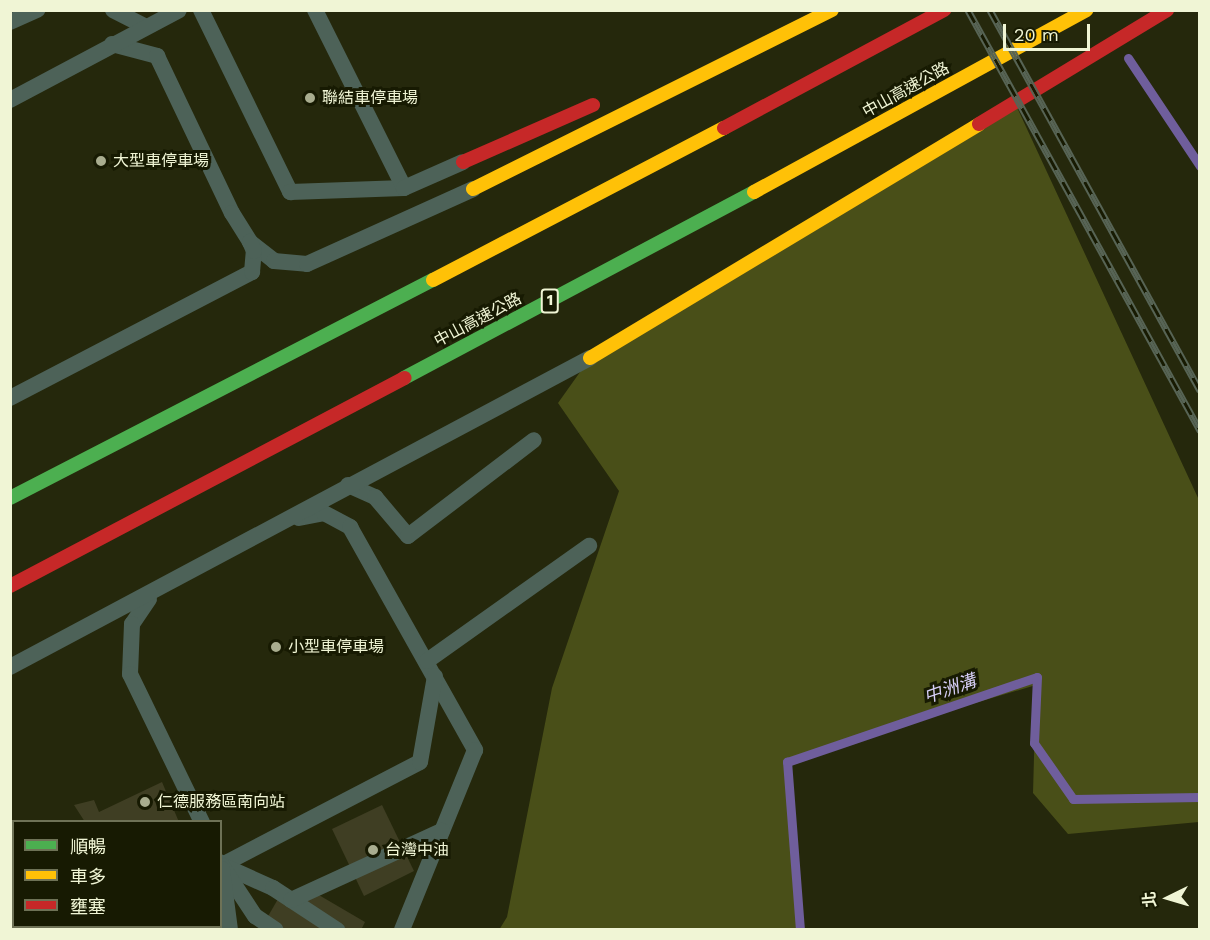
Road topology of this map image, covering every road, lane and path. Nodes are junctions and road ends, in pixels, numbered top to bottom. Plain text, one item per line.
1 (37, 10) edge
2 (113, 10) edge
3 (179, 10) edge
4 (201, 10) edge
5 (315, 10) edge
6 (803, 10) edge
7 (832, 10) edge
8 (944, 10) edge
9 (1086, 10) edge
10 (1167, 10) edge
11 (10, 22) edge
12 (146, 27) junction
13 (112, 44) junction
14 (706, 56) dead end
15 (611, 97) dead end
16 (10, 100) edge
17 (464, 162) joint
18 (404, 188) junction
19 (472, 189) joint
20 (250, 242) junction
21 (590, 358) joint
22 (10, 398) edge
23 (534, 440) dead end
24 (348, 485) junction
25 (10, 498) edge
26 (275, 525) junction
27 (589, 546) dead end
28 (10, 586) edge
29 (162, 588) junction
30 (10, 667) edge
31 (431, 668) junction
32 (201, 820) edge
33 (442, 831) junction
34 (222, 863) edge
35 (222, 865) edge
36 (222, 866) edge
37 (222, 871) edge
38 (291, 900) junction
39 (230, 930) edge
40 (276, 930) edge
41 (337, 930) edge
42 (402, 930) edge

1 - 11 lane
2 - 12 lane
3 - 12 lane
4 - 18 lane
5 - 18 lane
6 - 14 highway
7 - 19 highway
8 - 25 highway
9 - 28 highway, 中山高速公路 / 1
10 - 21 highway
12 - 13 lane
13 - 16 lane
13 - 20 lane
15 - 17 highway
17 - 18 lane
19 - 20 lane
20 - 22 lane
21 - 24 lane
23 - 24 lane
24 - 26 lane
26 - 29 lane
26 - 31 lane
27 - 31 lane
29 - 30 lane
29 - 32 lane
31 - 33 lane
31 - 34 lane
33 - 38 lane
33 - 42 lane
35 - 38 lane
36 - 40 lane
37 - 39 lane
38 - 41 lane

